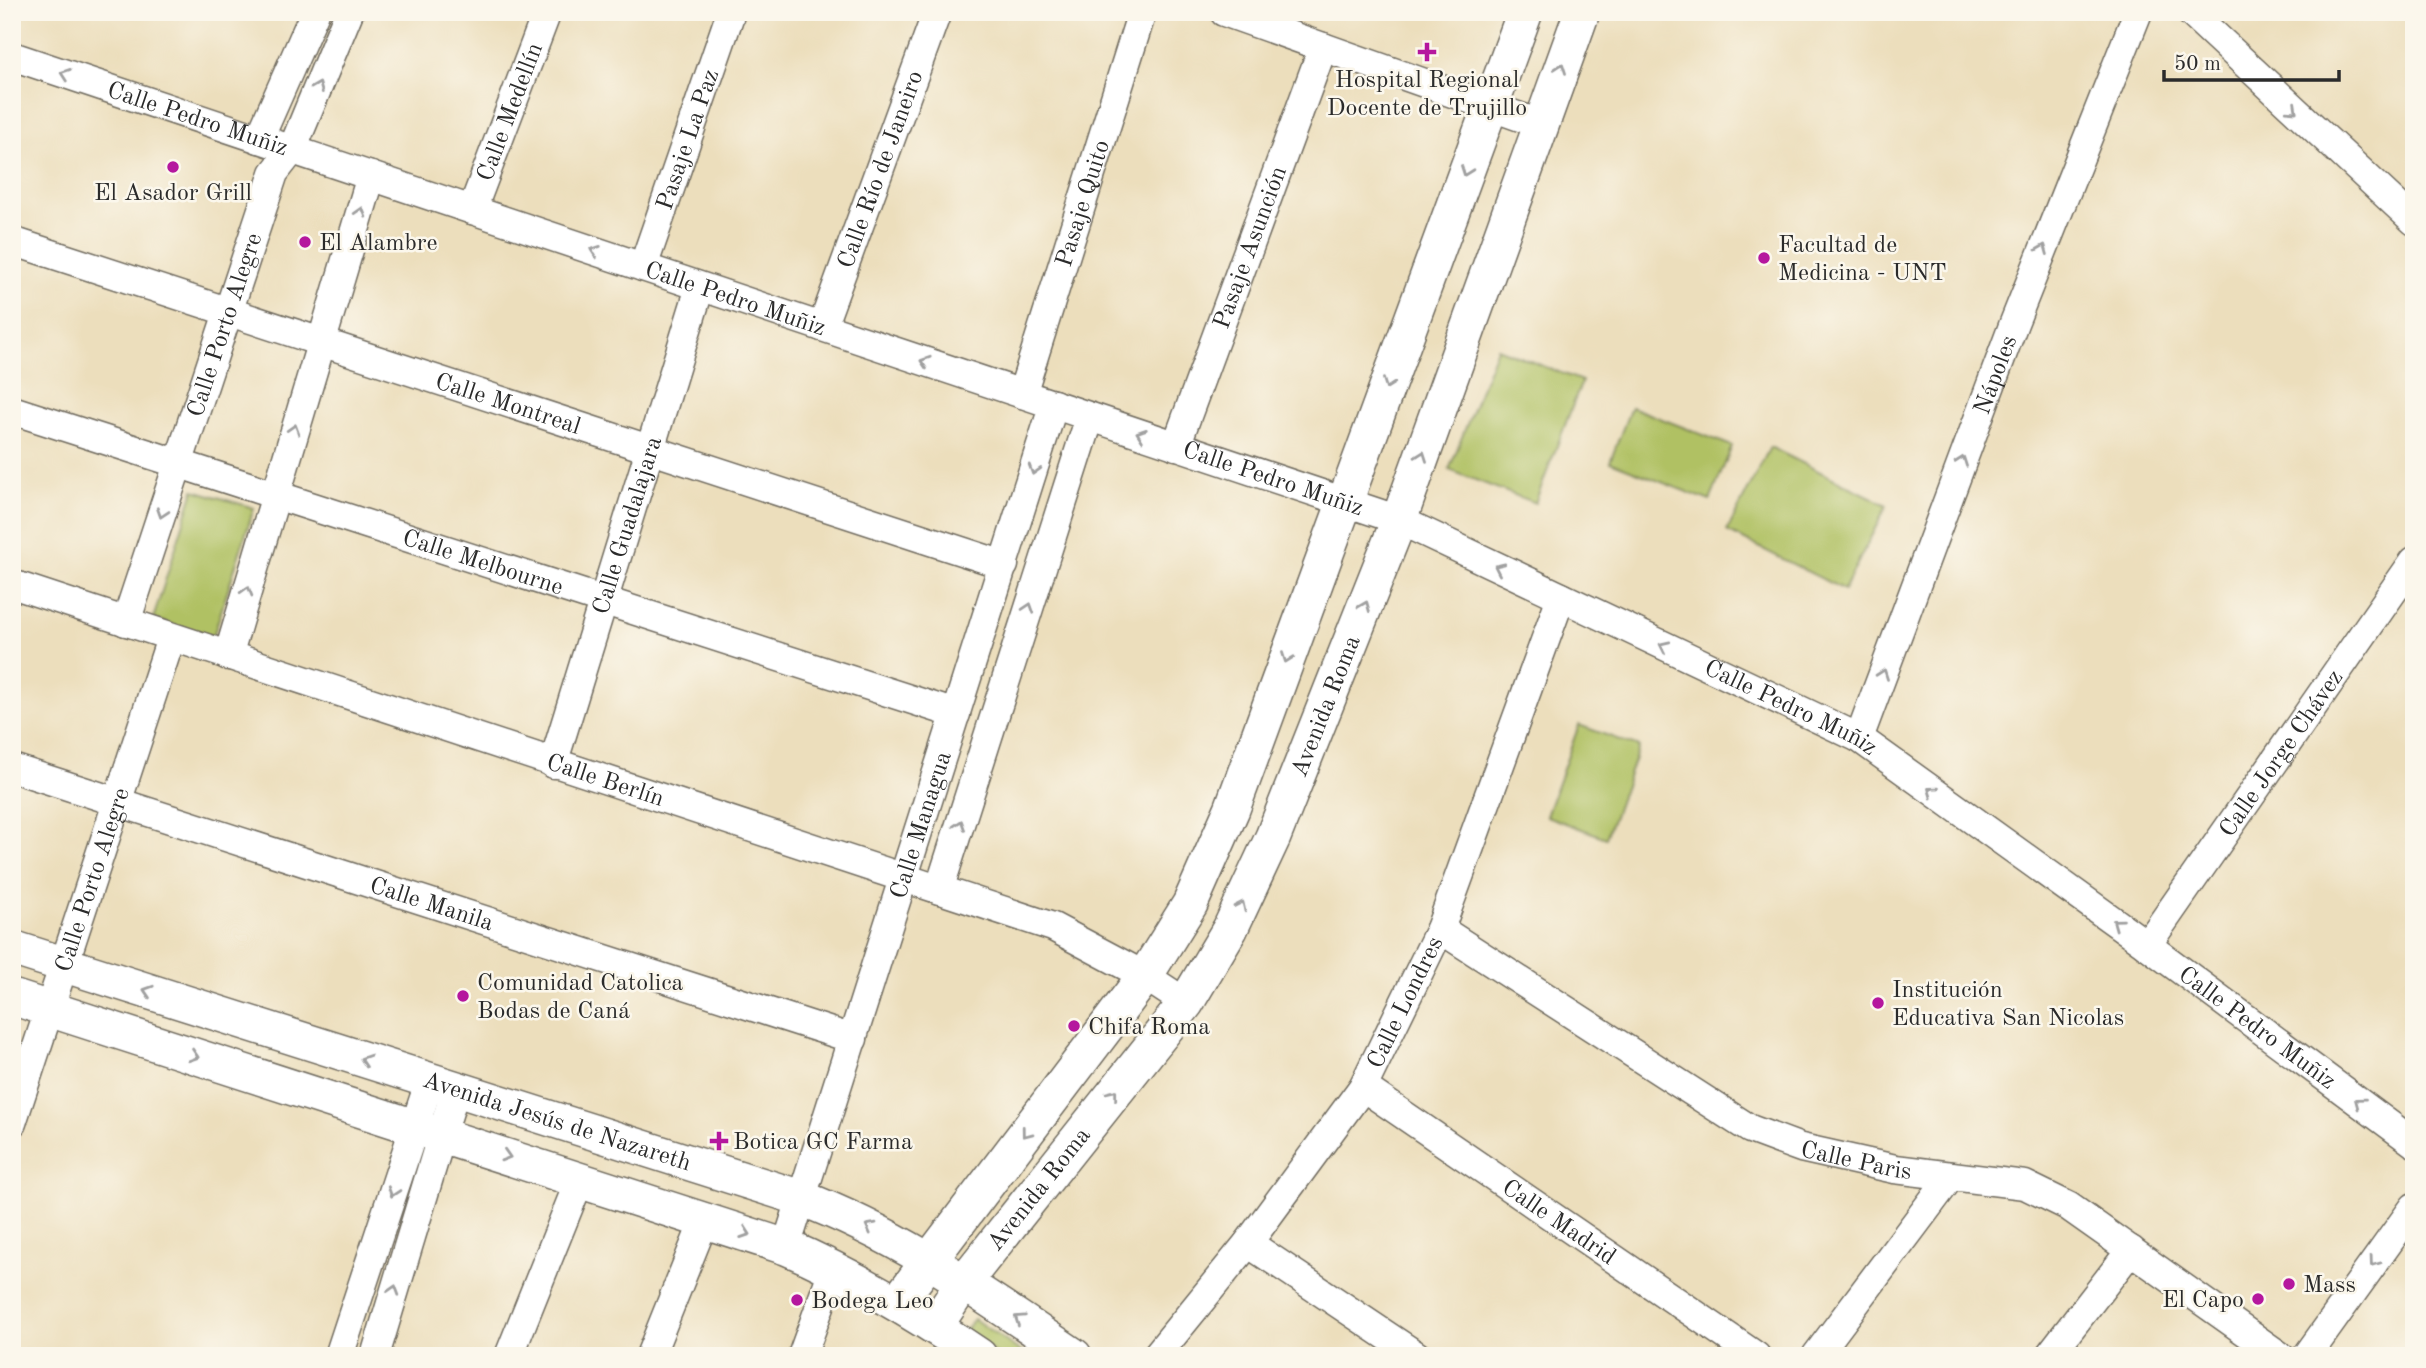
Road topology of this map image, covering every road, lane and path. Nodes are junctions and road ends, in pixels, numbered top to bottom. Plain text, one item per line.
1 (315, 12) edge
2 (349, 12) edge
3 (547, 12) edge
4 (731, 12) edge
5 (937, 12) edge
6 (1142, 12) edge
7 (1224, 12) edge
8 (1525, 12) edge
9 (1582, 12) edge
10 (2138, 12) edge
11 (2190, 12) edge
12 (1323, 47) junction
13 (12, 56) edge
14 (1490, 107) junction
15 (1540, 124) junction
16 (259, 139) junction
17 (292, 150) junction
18 (372, 176) junction
19 (472, 210) junction
20 (2414, 221) edge
21 (12, 241) edge
22 (643, 267) junction
23 (701, 287) junction
24 (228, 313) junction
25 (822, 327) junction
26 (322, 341) junction
27 (1022, 394) junction
28 (1054, 404) junction
29 (12, 410) edge
30 (1090, 417) junction
31 (1176, 446) junction
32 (652, 449) junction
33 (178, 464) junction
34 (274, 495) junction
35 (1345, 502) junction
36 (1399, 520) junction
37 (2414, 561) edge
38 (1004, 565) junction
39 (12, 584) edge
40 (1561, 597) junction
41 (606, 602) junction
42 (126, 622) junction
43 (171, 638) junction
44 (228, 656) junction
45 (956, 715) junction
46 (1859, 738) junction
47 (553, 764) junction
48 (12, 768) edge
49 (118, 800) junction
50 (904, 879) junction
51 (939, 890) junction
52 (1440, 929) junction
53 (2147, 945) junction
54 (12, 948) edge
55 (64, 964) junction
56 (1145, 976) junction
57 (12, 997) edge
58 (1186, 1003) junction
59 (50, 1009) junction
60 (853, 1039) junction
61 (327, 1048) junction
62 (443, 1084) junction
63 (1363, 1087) junction
64 (311, 1094) junction
65 (12, 1122) edge
66 (428, 1132) junction
67 (2414, 1143) edge
68 (1951, 1176) junction
69 (580, 1179) junction
70 (801, 1198) junction
71 (2414, 1207) edge
72 (705, 1219) junction
73 (1248, 1243) junction
74 (786, 1247) junction
75 (2131, 1250) junction
76 (930, 1259) junction
77 (834, 1267) junction
78 (964, 1282) junction
79 (897, 1303) junction
80 (935, 1326) junction
81 (339, 1356) edge
82 (375, 1356) edge
83 (509, 1356) edge
84 (650, 1356) edge
85 (802, 1356) edge
86 (979, 1356) edge
87 (1074, 1356) edge
88 (1156, 1356) edge
89 (1417, 1356) edge
90 (1756, 1356) edge
91 (1816, 1356) edge
92 (2049, 1356) edge
93 (2280, 1356) edge
94 (2307, 1356) edge

1 - 16 street
17 -> 2 street, Calle Porto Alegre
3 - 19 street, Calle Medellín
4 - 22 street, Pasaje La Paz
5 - 25 street, Calle Río de Janeiro
6 - 27 street, Pasaje Quito
7 - 12 street
8 - 14 main road, Avenida Roma
15 -> 9 main road, Avenida Roma
46 -> 10 street, Nápoles
11 -> 20 street
12 - 14 street
12 - 31 street, Pasaje Asunción
16 -> 13 street, Calle Pedro Muñiz
14 - 15 street
14 -> 35 main road, Avenida Roma
36 -> 15 main road, Avenida Roma
16 - 17 street, Calle Pedro Muñiz
17 - 18 street, Calle Pedro Muñiz
17 - 24 street, Calle Porto Alegre
18 - 19 street, Calle Pedro Muñiz
26 -> 18 street
22 -> 19 street, Calle Pedro Muñiz
21 - 24 street, Calle Montreal
22 - 23 street, Calle Pedro Muñiz
23 - 25 street, Calle Pedro Muñiz
23 - 32 street, Calle Guadalajara
24 - 26 street, Calle Montreal
24 - 33 street, Calle Porto Alegre
27 -> 25 street, Calle Pedro Muñiz
26 - 32 street, Calle Montreal
34 -> 26 street
27 - 28 street, Calle Pedro Muñiz
28 - 30 street, Calle Pedro Muñiz
28 -> 38 street, Calle Managua
29 - 33 street, Calle Melbourne
31 -> 30 street, Calle Pedro Muñiz
51 -> 30 street, Calle Managua
31 - 35 street, Calle Pedro Muñiz
32 - 38 street, Calle Montreal
32 - 41 street, Calle Guadalajara
33 - 34 street, Calle Melbourne
33 -> 42 street, Calle Porto Alegre
34 - 41 street, Calle Melbourne
44 -> 34 street
35 - 36 street, Calle Pedro Muñiz
35 -> 56 main road, Avenida Roma
40 -> 36 street, Calle Pedro Muñiz
58 -> 36 main road, Avenida Roma
37 - 53 street, Calle Jorge Chávez
38 - 45 street, Calle Managua
39 - 42 street, Calle Berlín
46 -> 40 street, Calle Pedro Muñiz
40 - 52 street, Calle Londres
41 - 45 street, Calle Melbourne
41 - 47 street, Calle Guadalajara
42 - 43 street, Calle Berlín
43 - 44 street, Calle Berlín
43 - 49 street, Calle Porto Alegre
44 - 47 street, Calle Berlín
45 - 50 street, Calle Managua
53 -> 46 street, Calle Pedro Muñiz
47 - 50 street, Calle Berlín
48 - 49 street, Calle Manila
49 - 55 street, Calle Porto Alegre
49 - 60 street, Calle Manila
50 - 51 street, Calle Berlín
50 - 60 street, Calle Managua
51 - 56 street, Calle Berlín
52 - 63 street, Calle Londres
52 - 68 street, Calle Paris
67 -> 53 street, Calle Pedro Muñiz
54 - 55 main road, Avenida Jesús de Nazareth
55 - 59 street, Calle Porto Alegre
61 -> 55 main road, Avenida Jesús de Nazareth
56 - 58 street, Calle Berlín
56 -> 76 main road, Avenida Roma
57 - 59 main road, Avenida Jesús de Nazareth
78 -> 58 main road, Avenida Roma
59 -> 64 main road, Avenida Jesús de Nazareth
59 - 65 street, Calle Porto Alegre
60 - 70 street, Calle Managua
62 -> 61 main road, Avenida Jesús de Nazareth
61 - 64 main road
62 - 66 street
62 - 70 main road, Avenida Jesús de Nazareth
63 - 73 street, Calle Londres
63 - 90 street, Calle Madrid
64 - 66 main road, Avenida Jesús de Nazareth
66 -> 69 main road, Avenida Jesús de Nazareth
66 -> 81 street
82 -> 66 street
68 - 75 street, Calle Paris
68 - 91 street
69 - 72 main road, Avenida Jesús de Nazareth
69 - 83 street
70 - 74 street, Calle Managua
76 -> 70 main road, Avenida Jesús de Nazareth
71 -> 94 street
72 -> 74 main road, Avenida Jesús de Nazareth
72 - 84 street
73 - 88 street, Calle Londres
73 - 89 street
74 - 77 main road, Avenida Jesús de Nazareth
75 - 92 street
75 - 93 street, Calle Paris
76 - 78 main road, Avenida Jesús de Nazareth
76 - 79 main road, Avenida Roma
77 - 79 main road, Avenida Jesús de Nazareth
77 - 85 street
78 - 80 main road, Avenida Roma
87 -> 78 main road, Avenida Jesús de Nazareth
79 - 80 main road, Avenida Jesús de Nazareth
80 - 86 main road, Avenida Jesús de Nazareth

